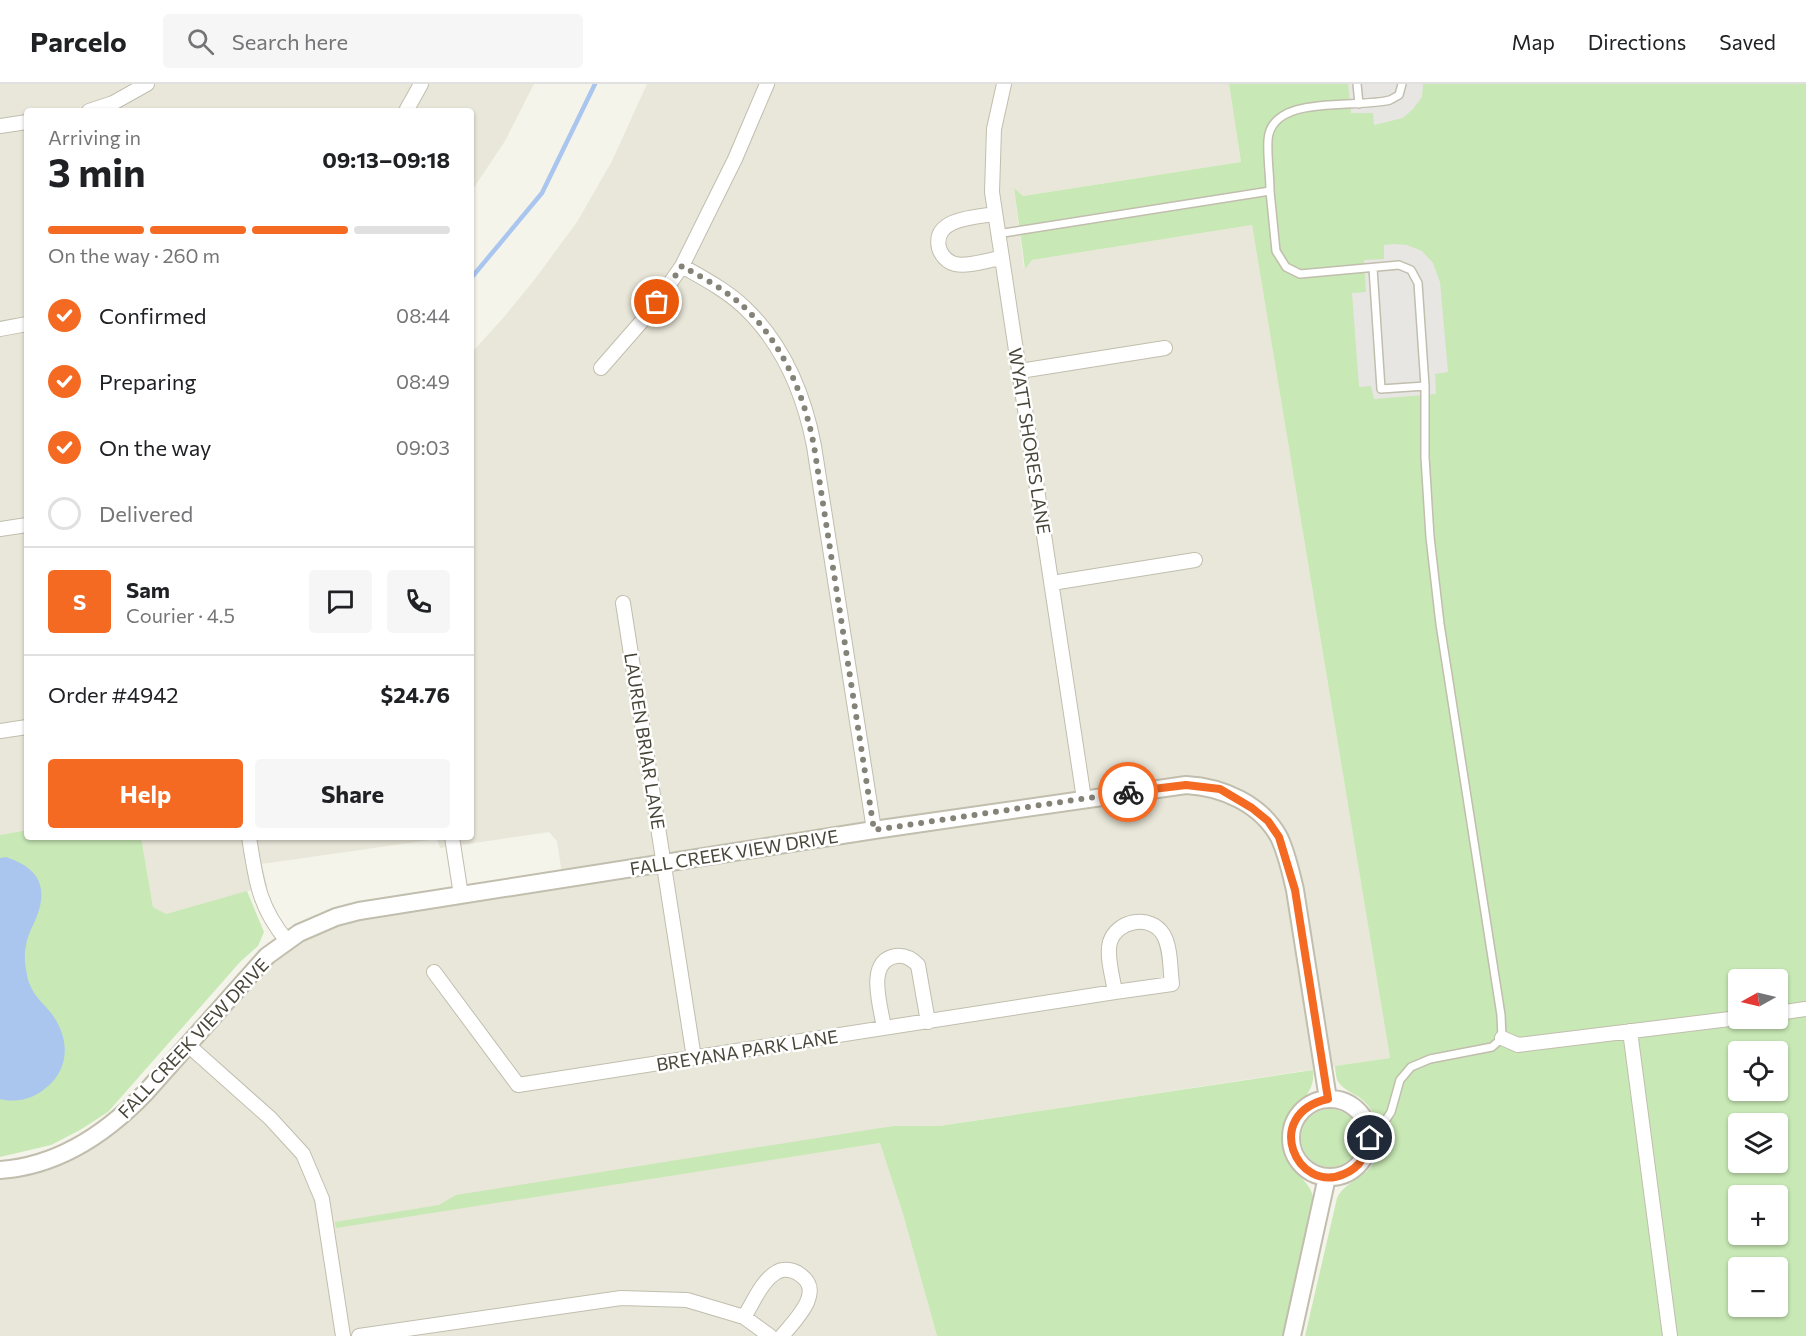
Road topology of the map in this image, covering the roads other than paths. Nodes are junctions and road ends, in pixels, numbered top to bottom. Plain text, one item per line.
1 (147, 84) edge
2 (767, 84) edge
3 (1004, 84) edge
4 (1358, 84) edge
5 (1402, 84) edge
6 (416, 86) edge
7 (1359, 104) junction
8 (97, 108) edge
9 (406, 108) edge
10 (24, 122) edge
11 (0, 126) edge
12 (1270, 191) junction
13 (995, 214) junction
14 (997, 234) junction
15 (1001, 258) junction
16 (682, 266) junction
17 (1373, 268) junction
18 (24, 325) edge
19 (0, 329) edge
20 (1165, 348) dead end
21 (601, 368) dead end
22 (1020, 371) junction
23 (1425, 386) junction
24 (24, 525) edge
25 (0, 529) edge
26 (1195, 560) dead end
27 (1052, 583) junction
28 (623, 603) dead end
29 (24, 727) edge
30 (0, 731) edge
31 (1084, 799) junction
32 (874, 830) junction
33 (250, 840) edge
34 (452, 840) edge
35 (664, 863) junction
36 (461, 895) junction
37 (287, 941) junction
38 (434, 972) dead end
39 (1115, 992) junction
40 (1805, 1009) edge
41 (1788, 1011) edge
42 (1728, 1019) edge
43 (928, 1022) junction
44 (884, 1028) junction
45 (1630, 1031) junction
46 (1502, 1038) junction
47 (188, 1045) junction
48 (694, 1058) junction
49 (1328, 1099) junction
50 (1367, 1126) junction
51 (0, 1170) edge
52 (1327, 1177) junction
53 (744, 1317) junction
54 (343, 1336) edge
55 (359, 1336) edge
56 (770, 1336) edge
57 (782, 1336) edge
58 (1292, 1336) edge
59 (1670, 1336) edge

1 - 8 street
2 - 16 street
3 - 13 street, WYATT SHORES LANE
4 - 7 lane
5 - 7 lane
6 - 9 street
7 - 12 lane
10 - 11 street
12 - 14 lane
12 - 17 lane
13 - 14 street, WYATT SHORES LANE
13 - 15 street
14 - 15 street, WYATT SHORES LANE
15 - 22 street, WYATT SHORES LANE
16 - 21 street
16 - 32 street
17 - 23 lane
17 - 23 lane
18 - 19 street
20 - 22 street
22 - 27 street, WYATT SHORES LANE
23 - 46 lane
24 - 25 street
26 - 27 street
27 - 31 street, WYATT SHORES LANE
28 - 35 street, LAUREN BRIAR LANE
29 - 30 street
31 - 32 street, FALL CREEK VIEW DRIVE
31 - 49 street, FALL CREEK VIEW DRIVE
32 - 35 street, FALL CREEK VIEW DRIVE
33 - 37 street
34 - 36 street
35 - 36 street, FALL CREEK VIEW DRIVE
35 - 48 street, LAUREN BRIAR LANE
36 - 37 street, FALL CREEK VIEW DRIVE
37 - 47 street, FALL CREEK VIEW DRIVE
38 - 48 street, BREYANA PARK LANE
39 - 39 street, BREYANA PARK LANE
39 - 43 street, BREYANA PARK LANE
40 - 41 street
42 - 45 street
43 - 44 street, BREYANA PARK LANE
43 - 44 street
44 - 48 street, BREYANA PARK LANE
45 - 46 street
45 - 59 street
46 - 50 lane
47 - 51 street, FALL CREEK VIEW DRIVE
47 - 54 street
49 - 50 street
49 - 52 street
50 - 52 street
52 - 58 street
53 - 55 street
53 - 56 street
53 - 57 street

